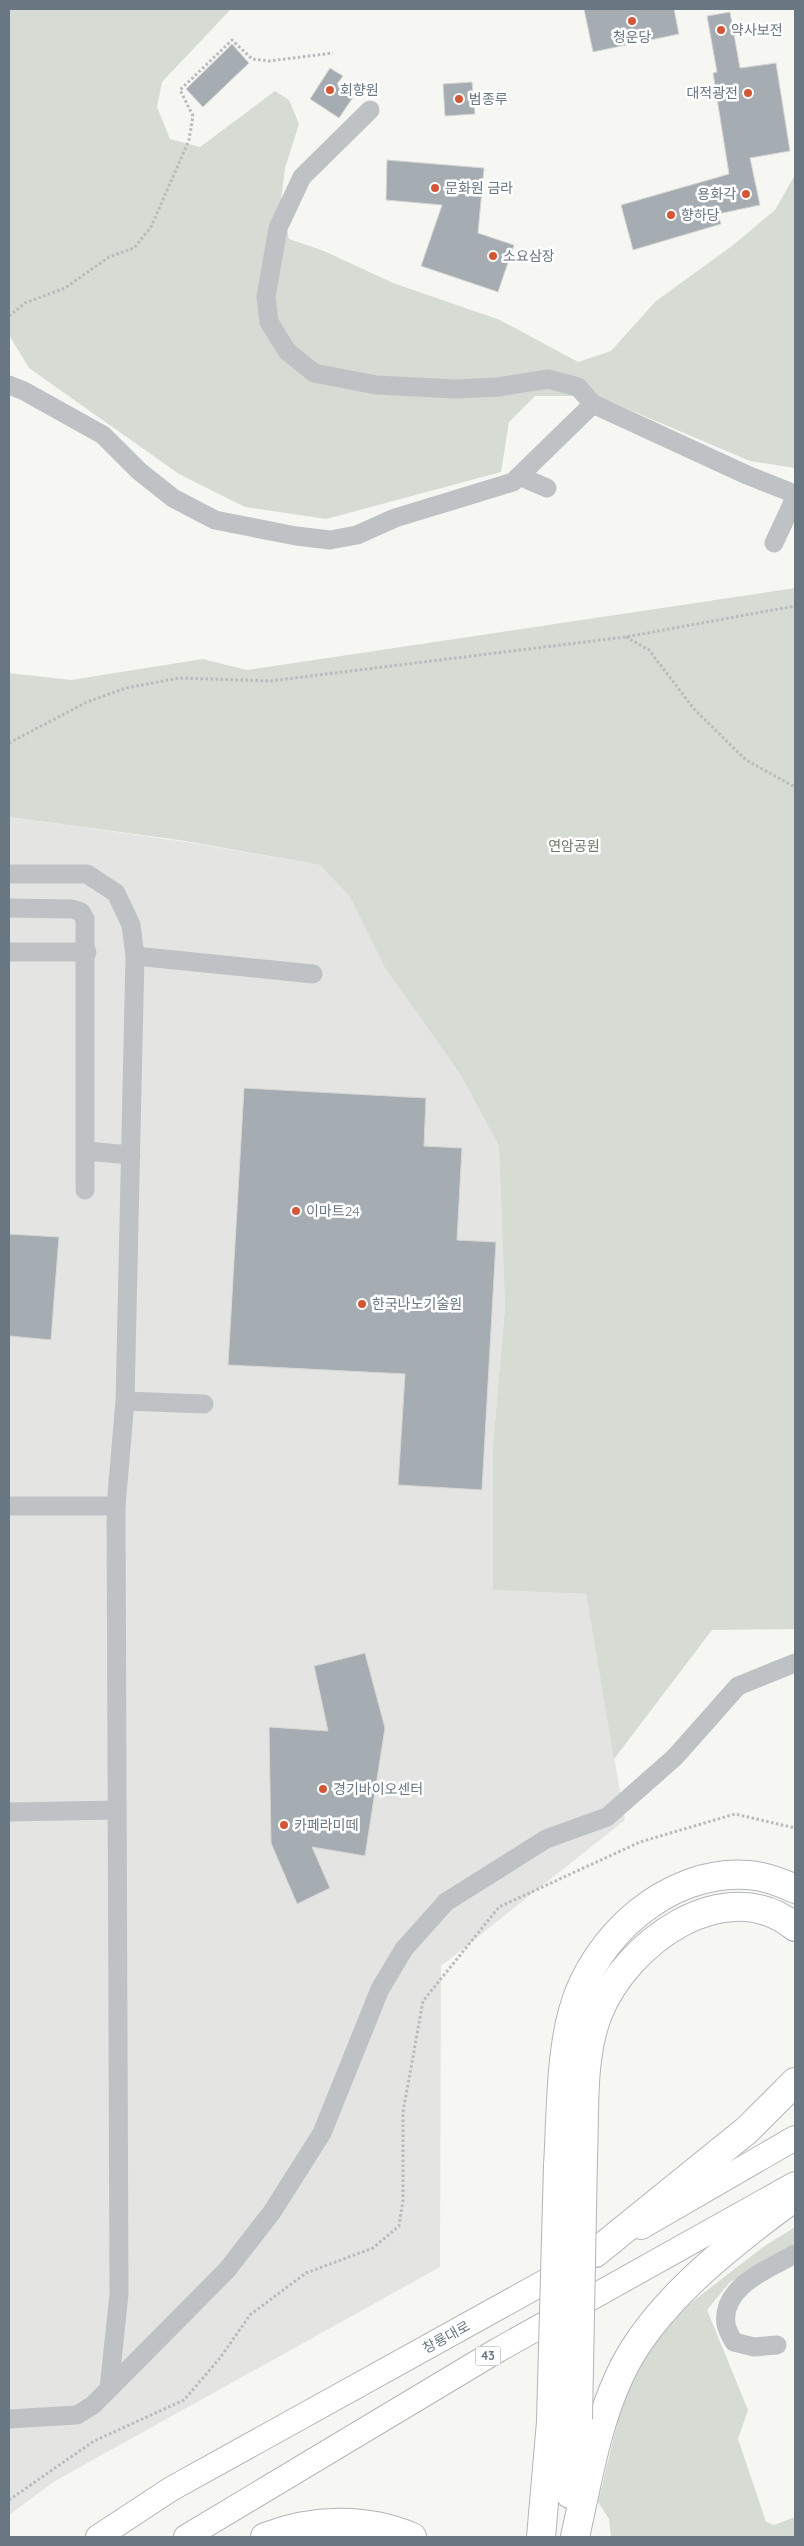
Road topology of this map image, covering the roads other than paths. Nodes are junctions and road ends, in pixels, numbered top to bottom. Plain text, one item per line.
1 (370, 110) dead end
2 (9, 385) edge
3 (593, 404) junction
4 (519, 476) junction
5 (547, 488) dead end
6 (795, 496) edge
7 (774, 543) dead end
8 (9, 874) edge
9 (9, 908) edge
10 (9, 952) edge
11 (87, 952) junction
12 (135, 956) junction
13 (313, 974) dead end
14 (86, 1151) junction
15 (131, 1155) junction
16 (85, 1190) dead end
17 (125, 1401) junction
18 (204, 1404) dead end
19 (9, 1506) edge
20 (116, 1506) junction
21 (795, 1663) edge
22 (117, 1810) junction
23 (9, 1812) edge
24 (795, 1889) edge
25 (795, 1928) edge
26 (795, 2082) edge
27 (795, 2138) edge
28 (570, 2161) junction
29 (795, 2184) edge
30 (795, 2197) edge
31 (595, 2253) junction
32 (795, 2254) edge
33 (776, 2345) dead end
34 (109, 2389) junction
35 (9, 2419) edge
36 (98, 2537) edge
37 (186, 2537) edge
38 (265, 2537) edge
39 (412, 2537) edge
40 (541, 2537) edge
41 (564, 2537) edge
42 (575, 2537) edge

1 - 3 lane
2 - 4 lane
3 - 4 lane
3 - 6 lane
4 - 5 lane
6 - 7 lane
8 - 12 lane
9 - 11 lane
10 - 11 lane
11 - 14 lane
12 - 13 lane
12 - 15 lane
14 - 15 lane
14 - 16 lane
15 - 17 lane
17 - 18 lane
17 - 20 lane
19 - 20 lane
20 - 22 lane
21 - 34 lane
22 - 23 lane
22 - 34 lane
24 - 28 highway
25 - 28 highway
26 - 31 highway
27 - 31 main road, 창룡대로
28 - 40 highway, bridge
28 - 41 highway, bridge
29 - 37 main road, 43
30 - 42 highway
31 - 36 main road, 창룡대로
32 - 33 lane
34 - 35 lane
38 - 39 highway

